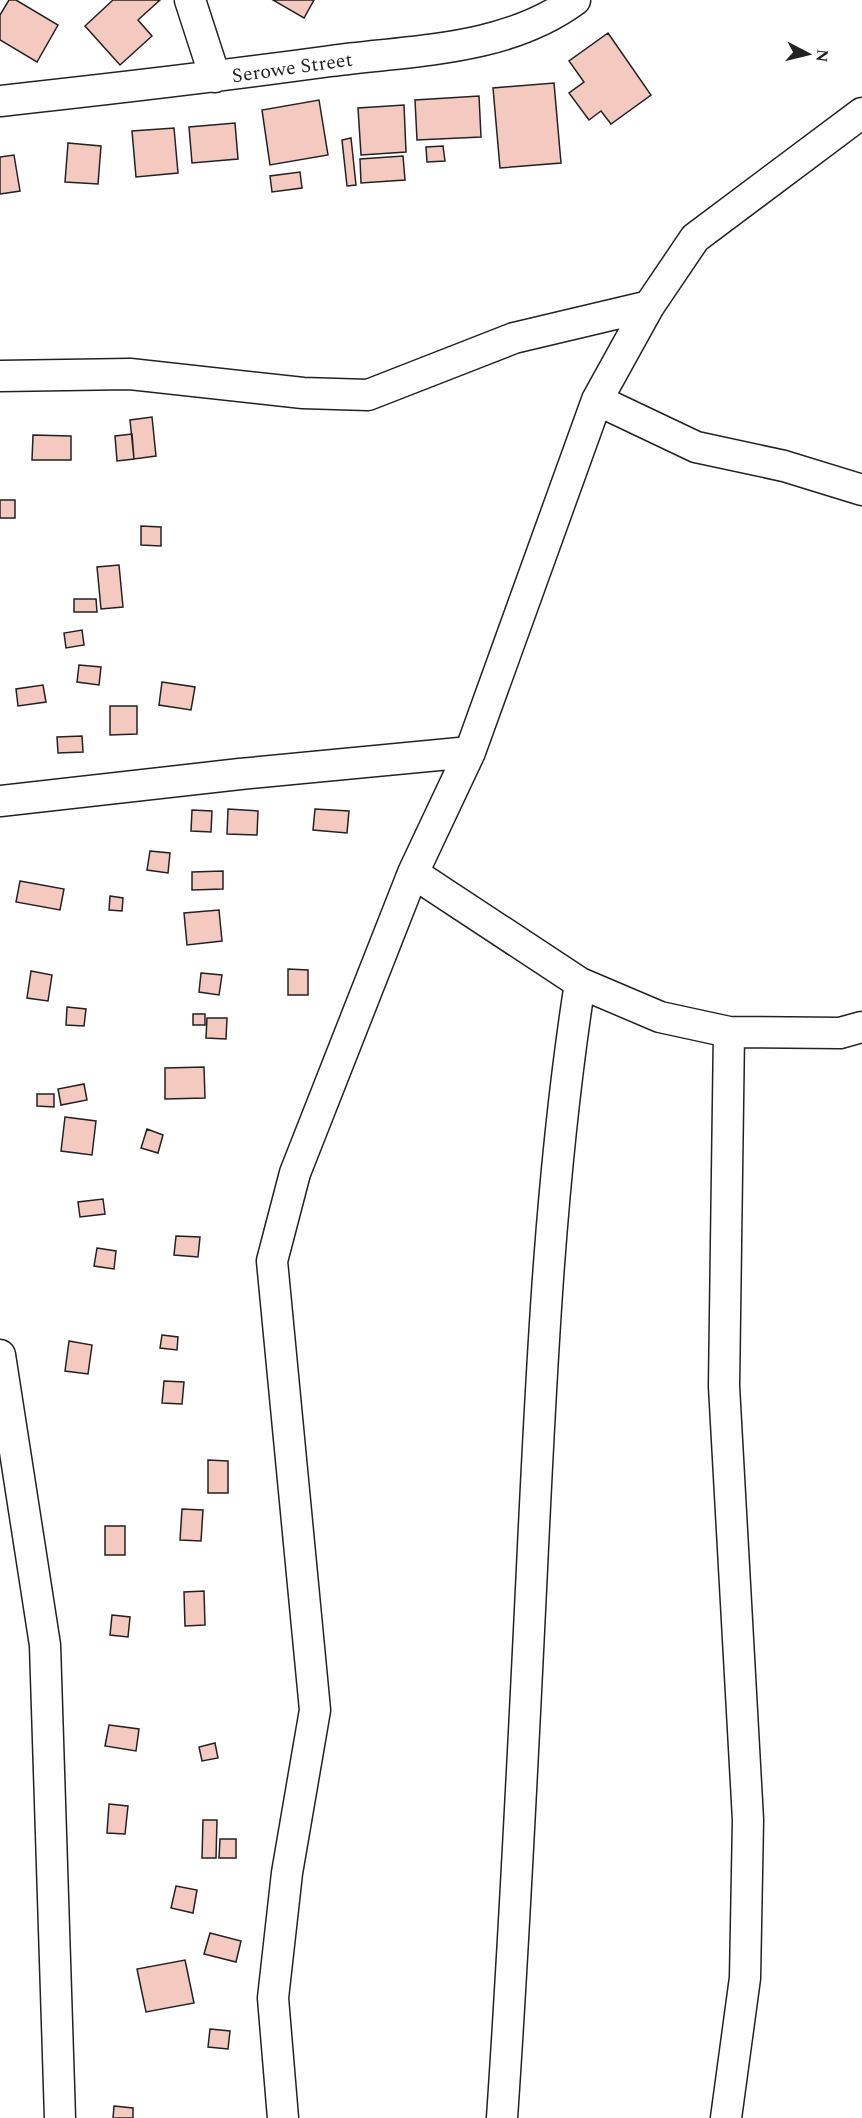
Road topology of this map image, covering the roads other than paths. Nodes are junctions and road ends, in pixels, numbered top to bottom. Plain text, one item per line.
1 (190, 0) edge
2 (575, 0) edge
3 (215, 77) junction
4 (0, 101) edge
5 (862, 113) edge
6 (649, 306) junction
7 (0, 376) edge
8 (597, 400) junction
9 (862, 490) edge
10 (470, 752) junction
11 (0, 801) edge
12 (412, 873) junction
13 (579, 983) junction
14 (862, 1027) edge
15 (729, 1032) junction
16 (0, 1355) edge
17 (60, 2118) edge
18 (283, 2118) edge
19 (502, 2118) edge
20 (726, 2118) edge

1 - 3 street
2 - 3 street, Serowe Street
3 - 4 street, Serowe Street
5 - 6 street
6 - 7 street
6 - 8 street
8 - 9 street
8 - 10 street
10 - 11 street
10 - 12 street
12 - 13 street
12 - 18 street
13 - 15 street
13 - 19 street
14 - 15 street
15 - 20 street
16 - 17 street

